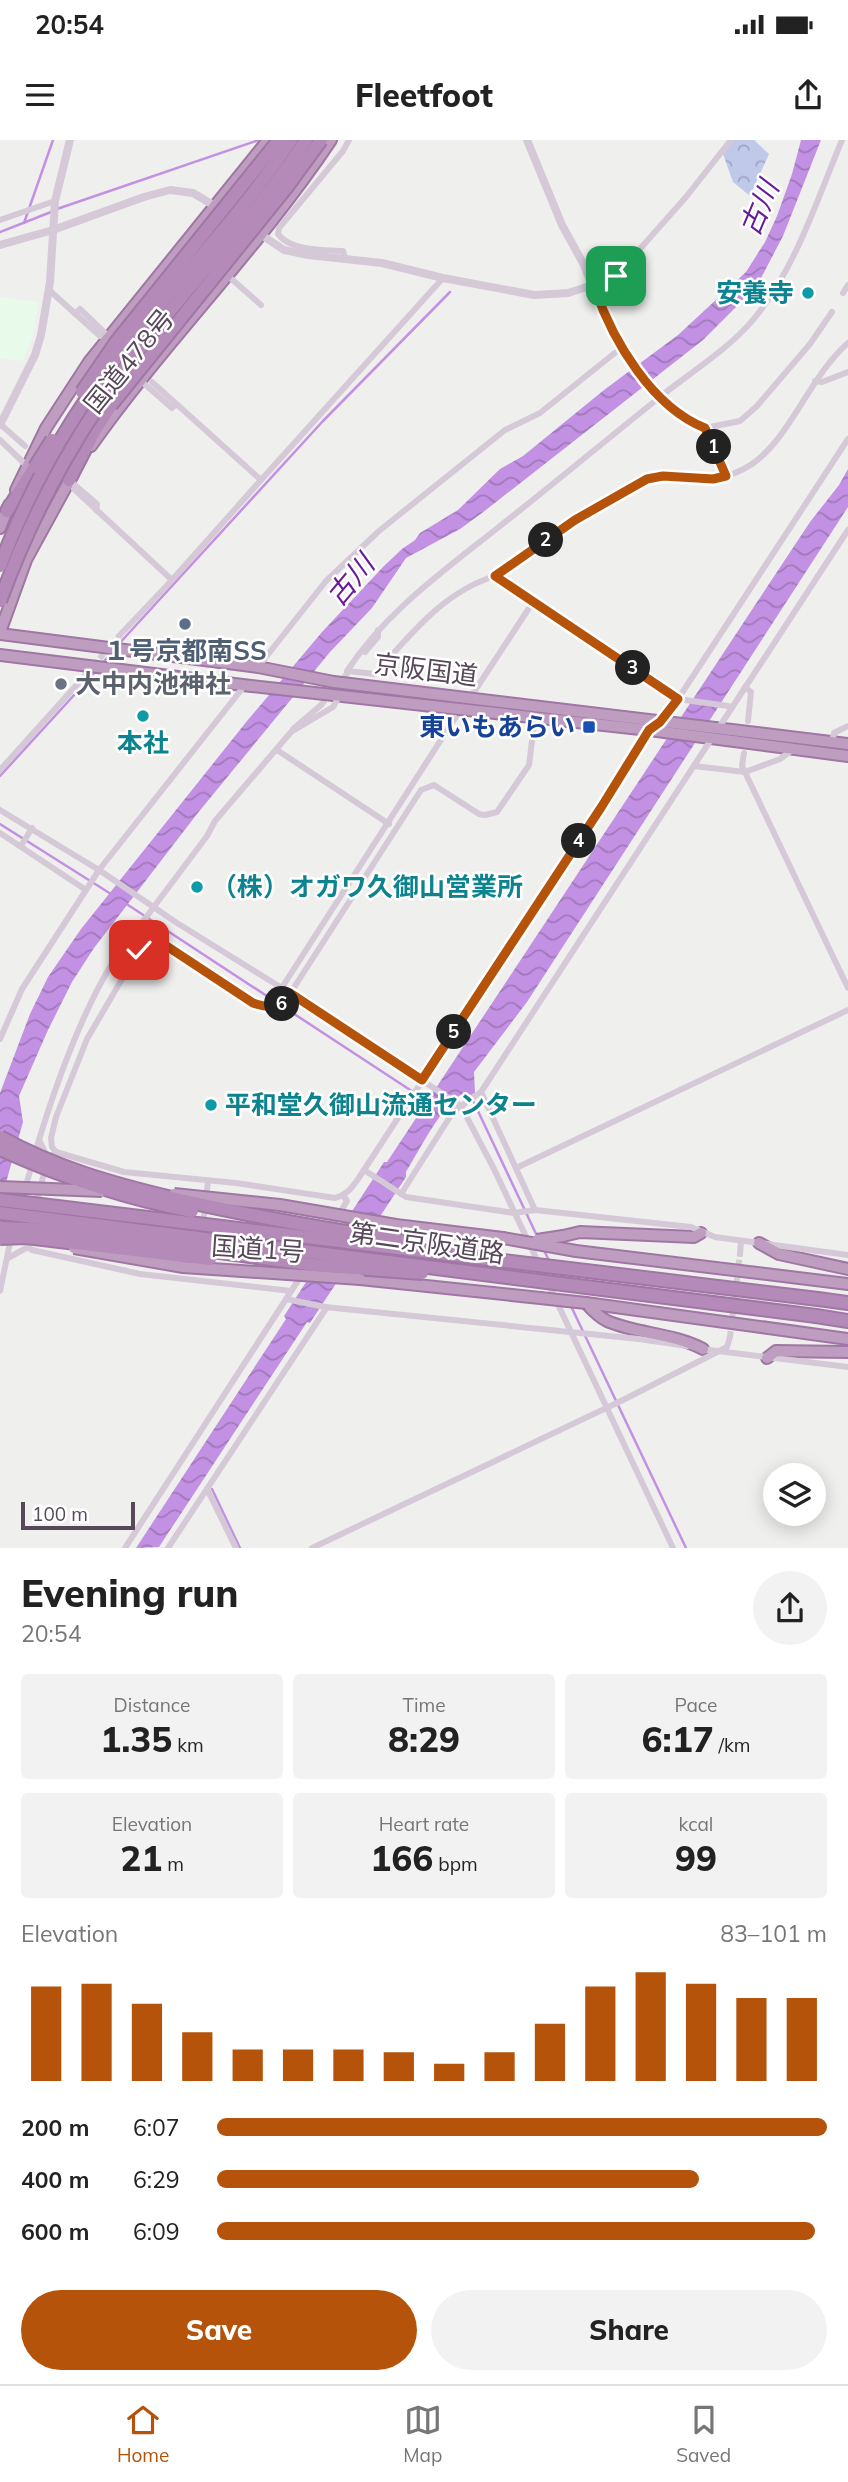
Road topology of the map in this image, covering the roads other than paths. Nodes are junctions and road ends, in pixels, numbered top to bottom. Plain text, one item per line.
1 (70, 140) edge
2 (268, 140) edge
3 (279, 140) edge
4 (291, 140) edge
5 (306, 140) edge
6 (321, 140) edge
7 (331, 140) edge
8 (349, 140) edge
9 (527, 140) edge
10 (731, 140) edge
11 (842, 140) edge
12 (55, 201) junction
13 (216, 206) junction
14 (0, 220) edge
15 (53, 230) junction
16 (261, 234) junction
17 (0, 245) edge
18 (345, 258) junction
19 (227, 275) junction
20 (443, 278) junction
21 (848, 285) edge
22 (594, 287) junction
23 (49, 290) junction
24 (843, 293) dead end
25 (261, 305) dead end
26 (832, 312) dead end
27 (104, 336) junction
28 (848, 344) edge
29 (622, 350) junction
30 (848, 372) edge
31 (147, 381) junction
32 (815, 381) junction
33 (658, 396) junction
34 (0, 425) edge
35 (705, 428) junction
36 (848, 439) edge
37 (0, 440) edge
38 (25, 446) dead end
39 (31, 466) junction
40 (726, 476) junction
41 (261, 480) junction
42 (72, 484) junction
43 (6, 511) joint
44 (0, 528) edge
45 (848, 530) edge
46 (0, 566) edge
47 (495, 576) junction
48 (172, 580) junction
49 (0, 601) edge
50 (533, 602) junction
51 (378, 631) junction
52 (0, 633) edge
53 (120, 635) tunnel mouth
54 (0, 655) edge
55 (79, 665) junction
56 (261, 668) junction
57 (351, 669) tunnel mouth
58 (375, 674) junction
59 (82, 679) tunnel mouth
60 (248, 686) junction
61 (383, 687) junction
62 (745, 687) junction
63 (476, 689) tunnel mouth
64 (340, 695) junction
65 (66, 697) junction
66 (323, 699) junction
67 (680, 699) junction
68 (730, 707) junction
69 (535, 717) junction
70 (456, 718) tunnel mouth
71 (748, 721) dead end
72 (663, 725) junction
73 (848, 726) edge
74 (649, 730) junction
75 (291, 732) junction
76 (713, 733) junction
77 (832, 742) junction
78 (848, 744) edge
79 (794, 749) junction
80 (277, 750) junction
81 (744, 753) dead end
82 (848, 756) edge
83 (694, 766) junction
84 (0, 770) edge
85 (746, 772) junction
86 (0, 810) edge
87 (389, 824) junction
88 (32, 828) junction
89 (0, 833) edge
90 (21, 846) junction
91 (100, 871) junction
92 (86, 890) junction
93 (151, 906) junction
94 (848, 988) edge
95 (281, 989) junction
96 (290, 993) junction
97 (848, 1010) edge
98 (0, 1039) edge
99 (422, 1080) junction
100 (480, 1094) junction
101 (460, 1104) junction
102 (0, 1137) edge
103 (39, 1140) junction
104 (0, 1149) edge
105 (56, 1152) junction
106 (48, 1158) junction
107 (516, 1168) junction
108 (365, 1170) junction
109 (208, 1181) junction
110 (0, 1186) edge
111 (400, 1193) junction
112 (343, 1195) junction
113 (0, 1200) edge
114 (534, 1210) junction
115 (0, 1213) edge
116 (517, 1213) junction
117 (303, 1226) junction
118 (0, 1227) edge
119 (701, 1233) junction
120 (0, 1236) edge
121 (508, 1239) junction
122 (741, 1241) junction
123 (759, 1243) junction
124 (28, 1247) junction
125 (68, 1247) junction
126 (740, 1254) tunnel mouth
127 (848, 1255) edge
128 (8, 1258) junction
129 (315, 1265) junction
130 (566, 1268) junction
131 (848, 1269) edge
132 (196, 1281) junction
133 (848, 1284) edge
134 (565, 1285) junction
135 (0, 1291) edge
136 (291, 1291) junction
137 (288, 1300) junction
138 (848, 1302) edge
139 (586, 1303) junction
140 (326, 1307) junction
141 (848, 1320) edge
142 (572, 1332) junction
143 (848, 1339) edge
144 (703, 1349) junction
145 (719, 1351) junction
146 (848, 1352) edge
147 (737, 1354) junction
148 (767, 1358) junction
149 (848, 1367) edge
150 (609, 1406) junction
151 (207, 1489) junction
152 (125, 1548) edge
153 (168, 1548) edge
154 (236, 1548) edge
155 (312, 1548) edge
156 (673, 1548) edge

1 - 12 street
2 - 13 highway, 国道478号
3 - 39 highway, bridge
4 - 46 highway, bridge
5 - 49 highway, bridge
6 - 42 highway, bridge
7 - 16 highway, 国道478号
8 - 18 street
9 - 22 street
10 - 22 street
11 - 33 street
12 - 14 street
12 - 15 street
13 - 15 street
13 - 16 street
13 - 27 highway, 国道478号
15 - 17 street
15 - 23 street
16 - 18 street
16 - 19 highway, 国道478号
18 - 20 street
19 - 25 street
19 - 31 highway, 国道478号
20 - 22 street
20 - 41 street
21 - 24 street
22 - 29 street
23 - 27 street
23 - 34 street
26 - 35 street
27 - 39 highway, 国道478号
28 - 32 street
29 - 33 street
29 - 56 street
30 - 32 street
31 - 41 street
31 - 42 highway, 国道478号
32 - 40 street
33 - 35 street
33 - 51 street
34 - 38 street
35 - 40 street
36 - 67 street
37 - 39 street
39 - 43 highway
40 - 47 street
41 - 48 street
42 - 48 street
42 - 52 highway, 国道478号
43 - 44 highway
45 - 62 street
47 - 50 street
47 - 58 street
48 - 53 street
50 - 63 street
50 - 67 street
51 - 57 street
51 - 58 street
52 - 56 highway, 京阪国道
54 - 55 highway, 京阪国道
55 - 60 highway, 京阪国道
55 - 65 street
56 - 61 highway, 京阪国道
58 - 61 street
59 - 65 street
60 - 66 highway, 京阪国道
60 - 91 street
61 - 72 highway, 京阪国道
62 - 68 street
62 - 71 street
64 - 66 highway, 京阪国道
64 - 69 highway, 京阪国道
64 - 75 street
65 - 84 street
66 - 75 street
67 - 68 street
67 - 72 street
68 - 76 street
69 - 74 highway, 京阪国道
69 - 96 street
70 - 87 street
72 - 74 highway, 京阪国道
72 - 76 highway, 京阪国道
73 - 77 street
74 - 99 street
75 - 80 street
76 - 77 highway, 京阪国道
76 - 79 highway, 京阪国道
76 - 83 street
77 - 78 highway, 京阪国道
79 - 82 highway, 京阪国道
79 - 85 street
80 - 87 street
80 - 93 street
81 - 85 street
83 - 85 street
83 - 100 street
85 - 94 street
86 - 88 street
87 - 95 street
88 - 90 street
88 - 91 street
89 - 90 street
90 - 92 street
91 - 92 street
91 - 93 street
92 - 98 street
93 - 95 street
93 - 103 street
95 - 96 street
96 - 99 street
96 - 105 street
97 - 107 street
99 - 101 street
99 - 108 street
100 - 101 street
100 - 107 street
101 - 111 street
101 - 116 street
102 - 117 highway, bridge
103 - 106 street
103 - 128 street
104 - 117 highway, bridge
105 - 106 street
105 - 109 street
106 - 124 street
107 - 114 street
108 - 111 street
108 - 112 street
109 - 112 street
109 - 132 street
110 - 121 highway, 国道1号, bridge
111 - 116 street
112 - 136 street
113 - 130 highway, 第二京阪道路, bridge
114 - 116 street
114 - 119 street
115 - 134 highway, 第二京阪道路, bridge
116 - 142 street
117 - 130 highway, bridge
118 - 125 highway, bridge
118 - 129 highway, bridge
119 - 121 highway, bridge
119 - 122 street
120 - 125 highway, 国道1号, bridge
120 - 129 highway, bridge
121 - 133 highway, 国道1号, bridge
122 - 123 street
122 - 126 street
123 - 127 street
123 - 131 highway
124 - 128 street
124 - 132 street
125 - 139 highway, 国道1号, bridge
128 - 135 street
129 - 134 highway, bridge
130 - 138 highway, 第二京阪道路, bridge
132 - 136 street
134 - 141 highway, 第二京阪道路, bridge
136 - 137 street
137 - 140 street
137 - 152 street
139 - 143 highway, 国道1号
139 - 144 highway
140 - 142 street
140 - 151 street
142 - 144 street
142 - 150 street
144 - 145 street
145 - 147 street
145 - 147 street
145 - 150 street
146 - 148 highway
147 - 148 street
148 - 149 street
150 - 155 street
150 - 156 street
151 - 153 street
151 - 154 street

